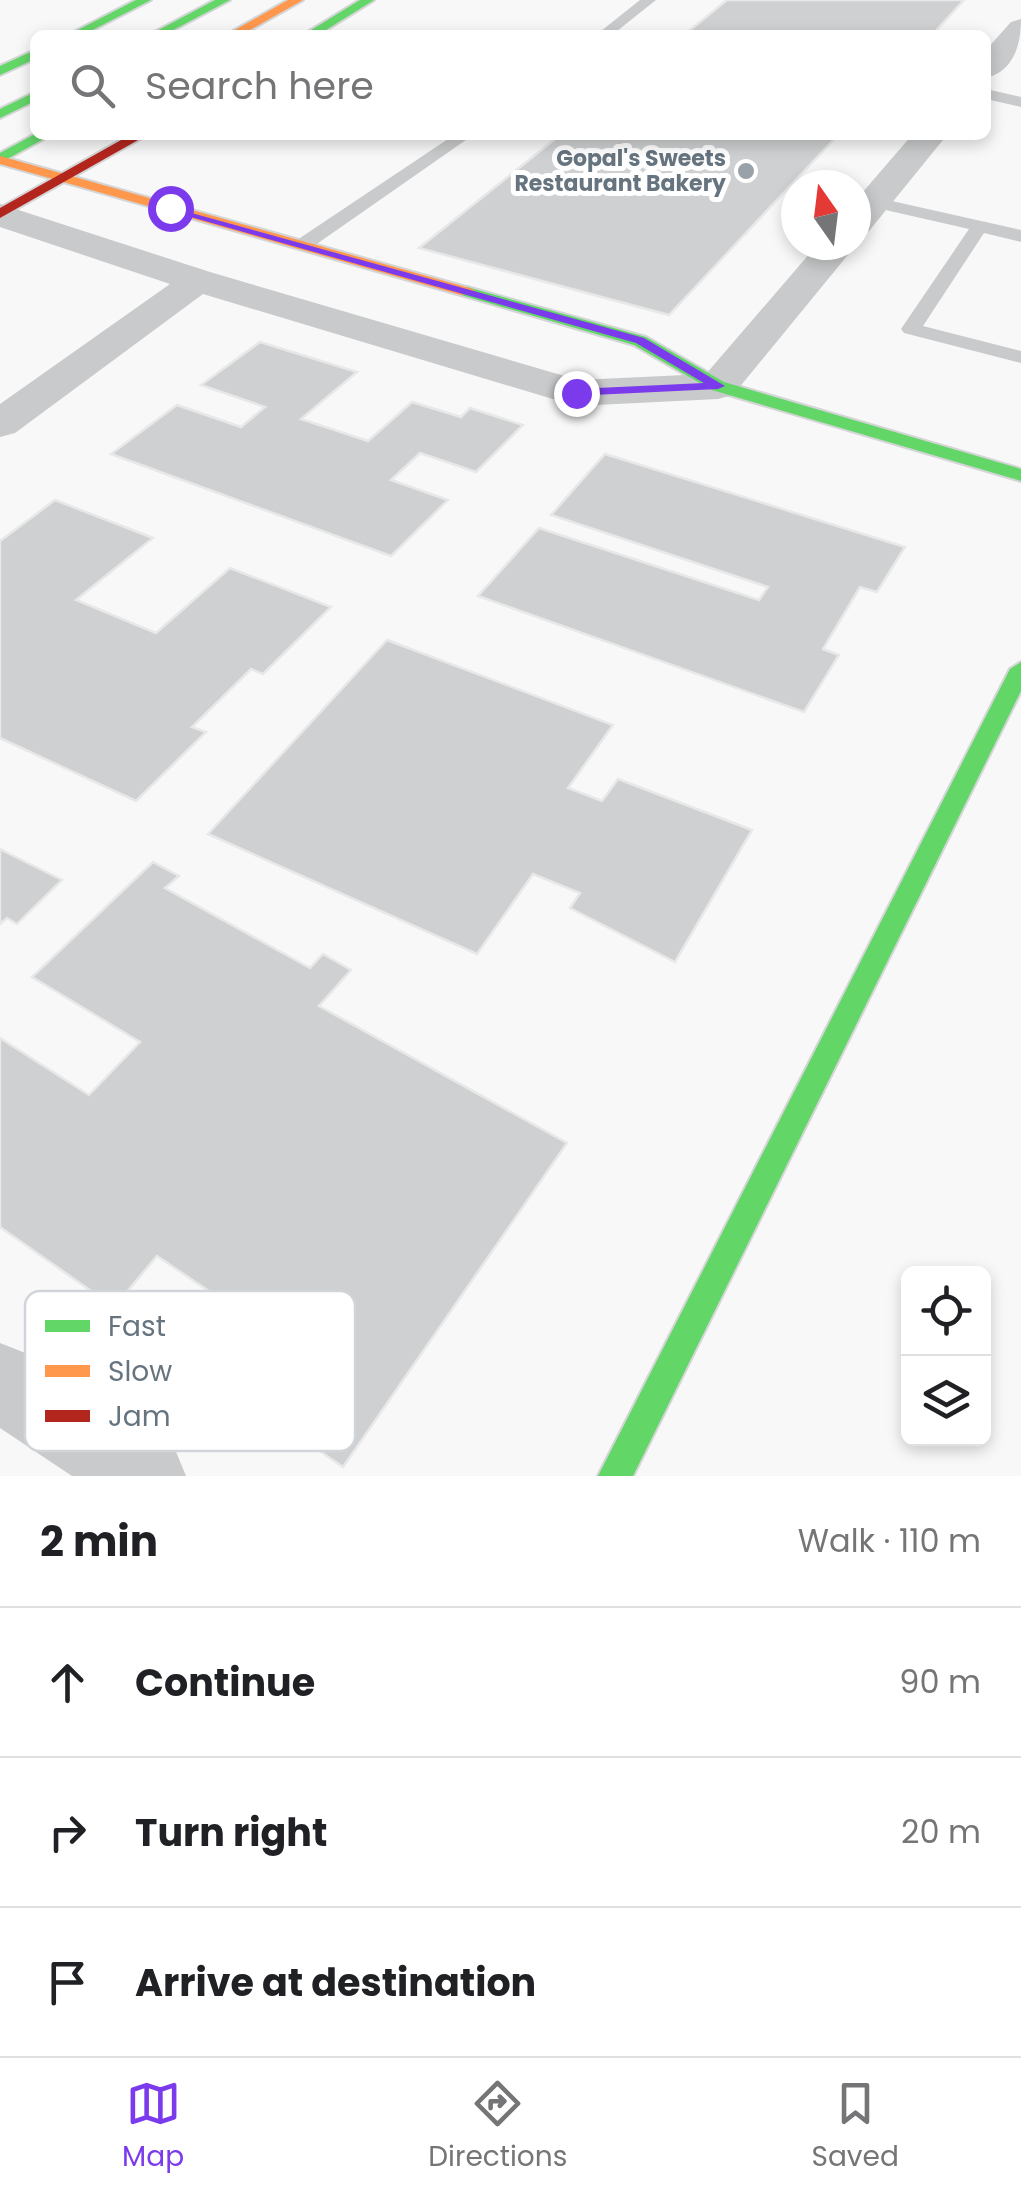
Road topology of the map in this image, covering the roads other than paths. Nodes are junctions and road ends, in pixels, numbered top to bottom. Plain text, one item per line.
1 (145, 0) edge
2 (224, 0) edge
3 (297, 0) edge
4 (368, 0) edge
5 (648, 0) edge
6 (1021, 28) edge
7 (84, 30) edge
8 (165, 30) edge
9 (241, 30) edge
10 (317, 30) edge
11 (610, 30) edge
12 (30, 56) edge
13 (991, 64) edge
14 (0, 71) edge
15 (991, 95) edge
16 (30, 99) edge
17 (1021, 102) edge
18 (0, 114) edge
19 (35, 140) edge
20 (132, 140) edge
21 (458, 140) edge
22 (926, 140) edge
23 (0, 160) edge
24 (66, 179) junction
25 (156, 184) dead end
26 (871, 205) edge
27 (170, 208) junction
28 (871, 213) edge
29 (0, 214) edge
30 (980, 226) junction
31 (1021, 236) edge
32 (304, 244) junction
33 (825, 260) edge
34 (196, 280) junction
35 (1021, 357) edge
36 (718, 386) junction
37 (0, 424) edge
38 (1021, 475) edge
39 (1021, 669) edge
40 (0, 1382) edge
41 (25, 1398) edge
42 (106, 1451) edge
43 (145, 1476) edge
44 (615, 1476) edge

1 - 7 main road
2 - 8 main road
3 - 9 main road
4 - 10 main road
5 - 11 lane
6 - 13 street
12 - 14 main road
15 - 17 lane
16 - 18 main road
19 - 23 main road
20 - 24 main road
21 - 32 lane
22 - 26 street
23 - 24 main road
24 - 27 main road
24 - 29 main road
25 - 27 main road
27 - 32 main road
28 - 30 lane
29 - 34 street
30 - 31 lane
30 - 35 lane
32 - 36 main road
33 - 36 street
34 - 36 street
34 - 37 street
36 - 38 main road
39 - 44 main road
40 - 41 street
42 - 43 street

